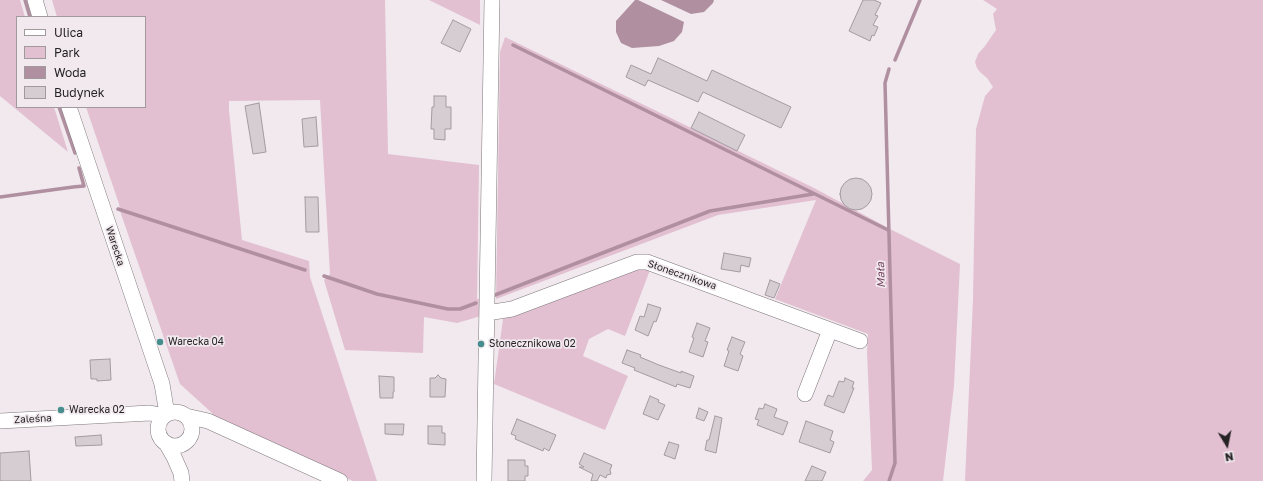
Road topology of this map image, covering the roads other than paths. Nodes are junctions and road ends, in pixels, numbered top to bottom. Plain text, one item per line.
1 (35, 0) edge
2 (492, 0) edge
3 (40, 16) edge
4 (69, 108) edge
5 (487, 313) junction
6 (830, 330) junction
7 (860, 341) dead end
8 (805, 394) dead end
9 (171, 417) junction
10 (0, 421) edge
11 (227, 430) junction
12 (189, 437) junction
13 (166, 443) junction
14 (182, 477) edge
15 (340, 481) edge
16 (484, 481) edge

1 - 3 street
2 - 5 street
4 - 9 street, Warecka
5 - 6 street, Słonecznikowa
5 - 16 street
6 - 7 street, Słonecznikowa
6 - 8 street
9 - 10 street, Zaleśna
9 - 11 street, Zaleśna
9 - 12 street
9 - 13 street
11 - 12 street, Zaleśna
11 - 15 street, Zaleśna
12 - 13 street
12 - 14 street
13 - 14 street

